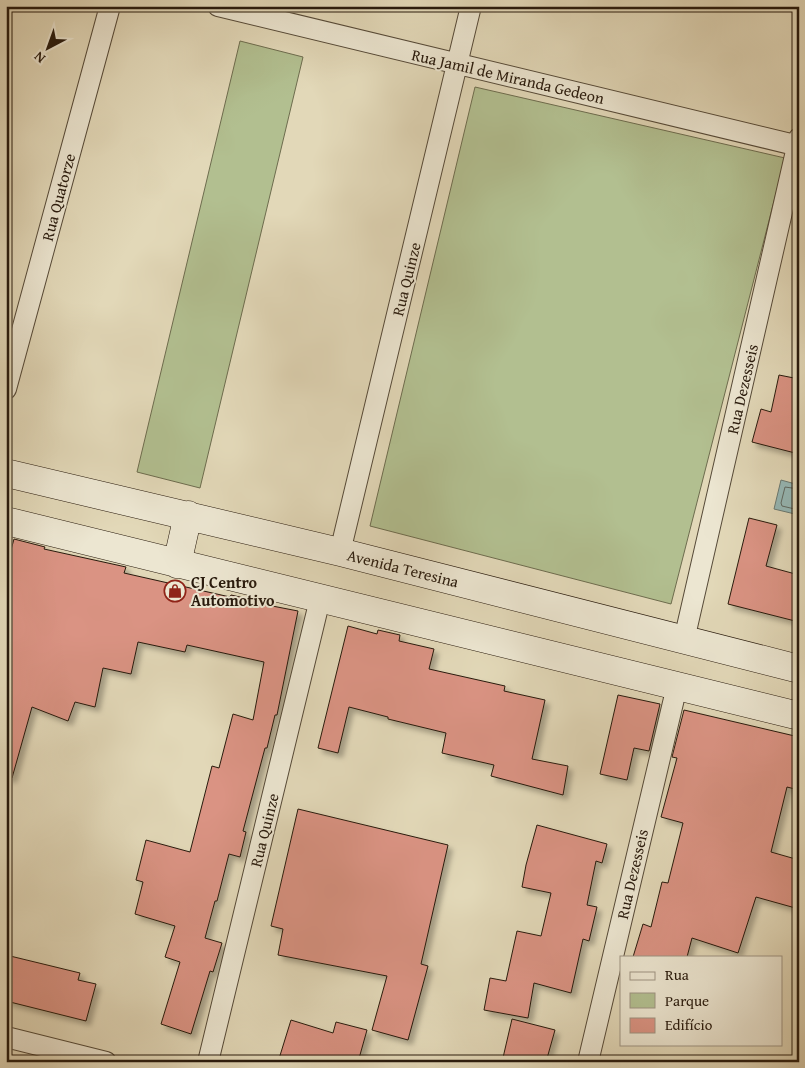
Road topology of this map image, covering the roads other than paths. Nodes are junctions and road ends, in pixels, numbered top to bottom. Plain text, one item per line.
1 (110, 6) edge
2 (218, 6) edge
3 (471, 6) edge
4 (458, 64) junction
5 (798, 143) edge
6 (6, 389) edge
7 (6, 473) edge
8 (188, 515) junction
9 (6, 522) edge
10 (340, 552) junction
11 (177, 564) junction
12 (320, 599) junction
13 (684, 640) junction
14 (799, 669) edge
15 (677, 686) junction
16 (799, 716) edge
17 (6, 1037) edge
18 (106, 1062) edge
19 (208, 1062) edge
20 (588, 1062) edge

1 - 6 street, Rua Quatorze
2 - 4 street, Rua Jamil de Miranda Gedeon
3 - 4 street, Rua Quinze
4 - 5 street, Rua Jamil de Miranda Gedeon
4 - 10 street, Rua Quinze
5 - 13 street, Rua Dezesseis
7 - 8 main road, Avenida Teresina
8 - 10 main road, Avenida Teresina
8 - 11 main road
9 - 11 main road
10 - 13 main road, Avenida Teresina
11 - 12 main road
12 - 15 main road
12 - 19 street, Rua Quinze
13 - 14 main road, Avenida Teresina
15 - 16 main road
15 - 20 street, Rua Dezesseis
17 - 18 street

